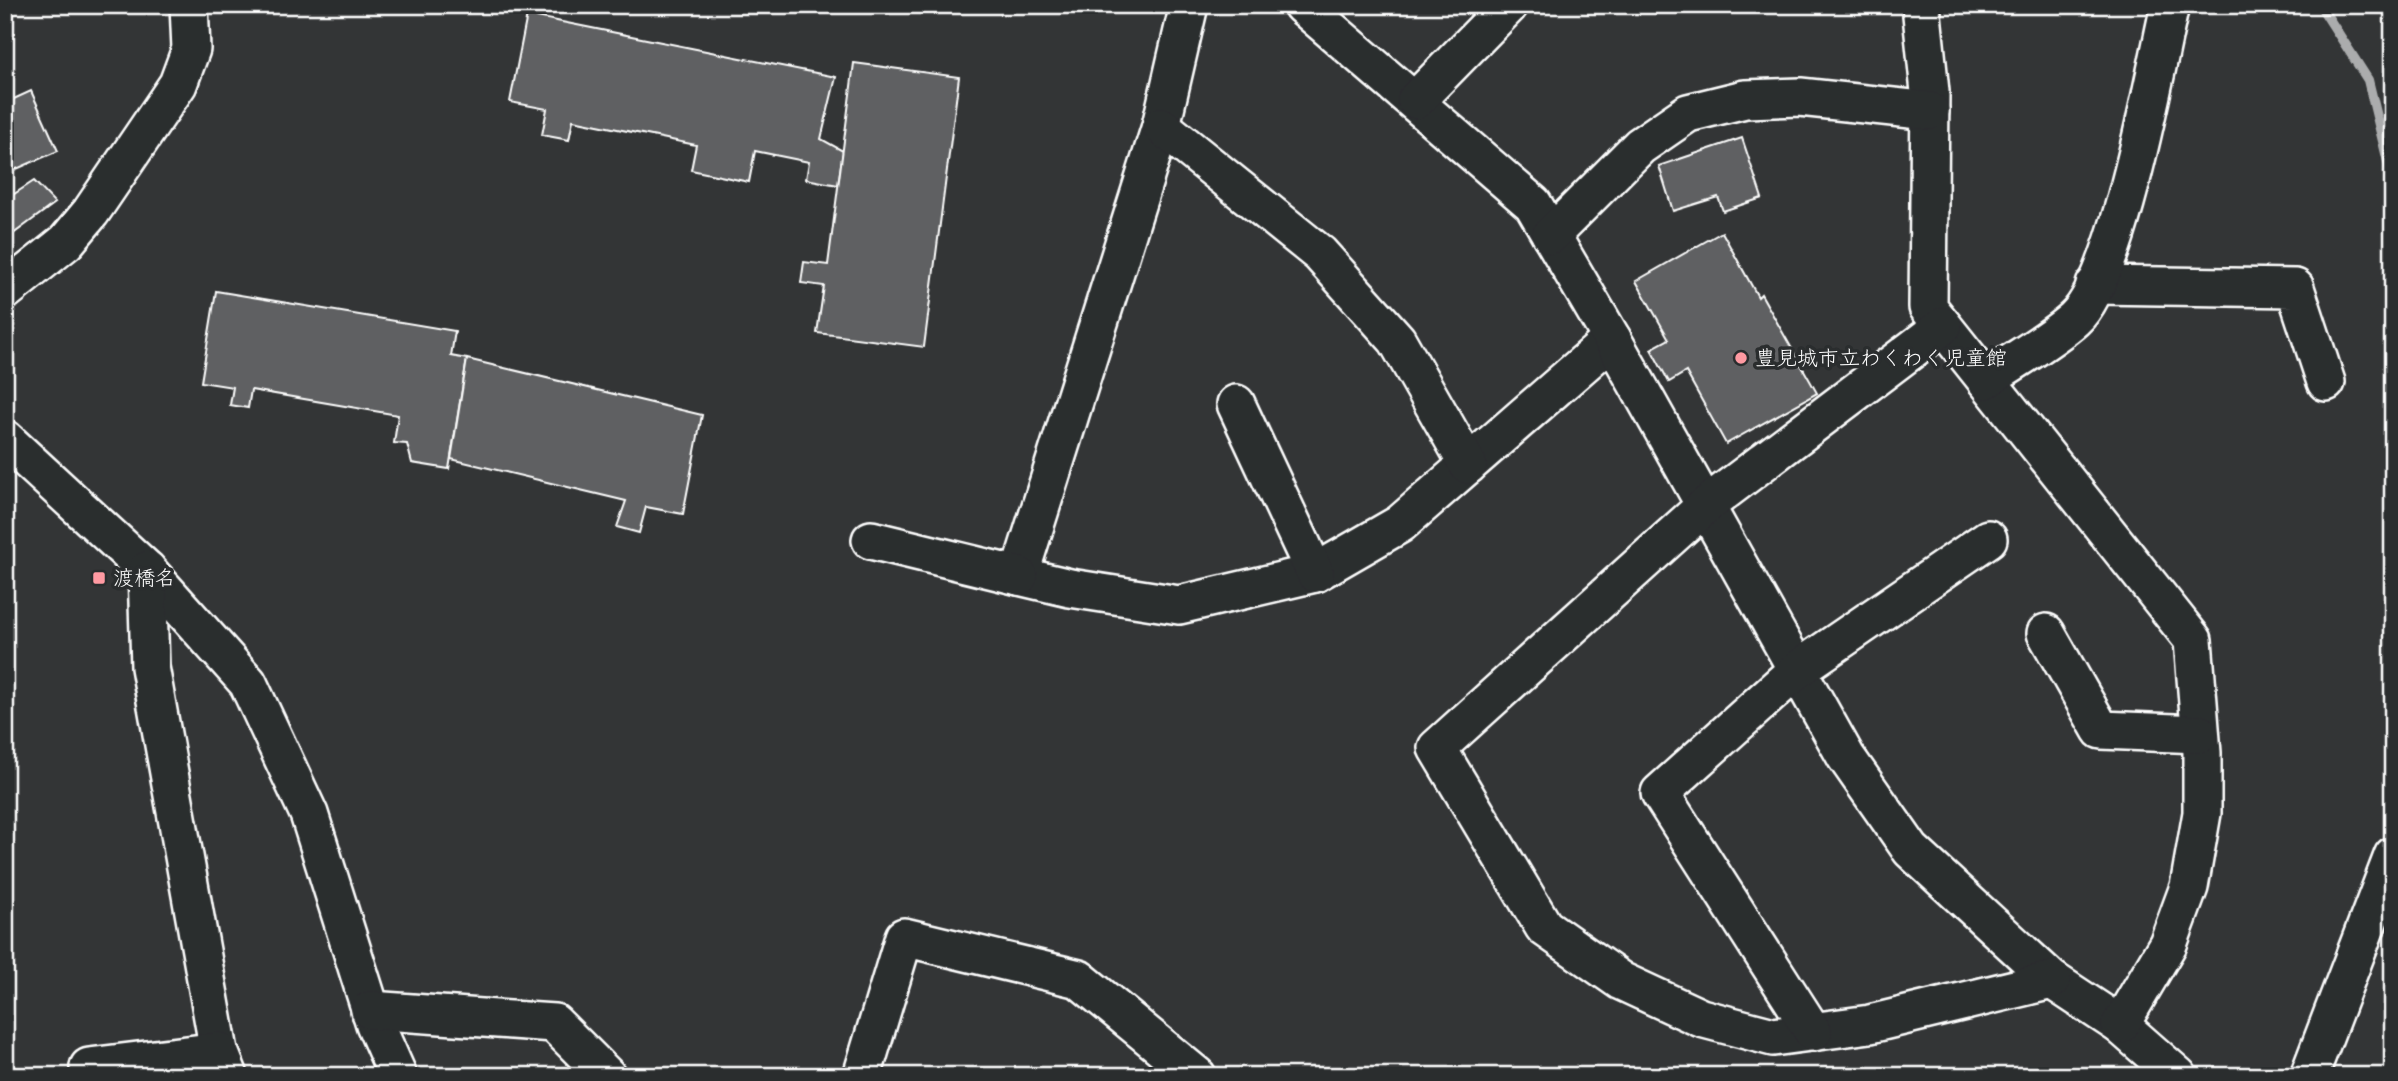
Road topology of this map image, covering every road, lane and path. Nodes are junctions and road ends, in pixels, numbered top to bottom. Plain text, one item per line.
1 (189, 5) edge
2 (1189, 5) edge
3 (1303, 5) edge
4 (1509, 5) edge
5 (1921, 5) edge
6 (2170, 5) edge
7 (1416, 100) junction
8 (1930, 111) junction
9 (1161, 126) junction
10 (1551, 235) junction
11 (2095, 285) junction
12 (5, 291) edge
13 (1943, 326) junction
14 (1612, 339) junction
15 (1986, 380) junction
16 (2326, 382) dead end
17 (1236, 404) dead end
18 (5, 439) edge
19 (1468, 465) junction
20 (1705, 506) junction
21 (1988, 539) dead end
22 (871, 540) dead end
23 (147, 570) junction
24 (1315, 573) junction
25 (1019, 576) junction
26 (2046, 633) dead end
27 (1797, 670) junction
28 (2200, 734) junction
29 (2393, 856) edge
30 (2052, 980) junction
31 (370, 1010) junction
32 (2120, 1025) junction
33 (1813, 1032) junction
34 (224, 1063) edge
35 (89, 1076) edge
36 (398, 1076) edge
37 (607, 1076) edge
38 (862, 1076) edge
39 (1198, 1076) edge
40 (2178, 1076) edge
41 (2309, 1076) edge

1 - 12 street
2 - 9 street
3 - 7 street
4 - 7 street
5 - 8 street
6 - 11 street
7 - 10 street
8 - 10 street
8 - 13 street
9 - 19 street
9 - 25 street
10 - 14 street
11 - 15 street
11 - 16 street
13 - 15 street
13 - 20 street
14 - 19 street
14 - 20 street
15 - 28 street
17 - 24 street
18 - 23 street
19 - 24 street
20 - 27 street
20 - 33 street
21 - 27 street
22 - 25 street
23 - 31 street
23 - 34 street
24 - 25 street
26 - 28 street
27 - 30 street
27 - 33 street
28 - 32 street
29 - 41 street
30 - 32 street
30 - 33 street
31 - 36 street
31 - 37 street
32 - 40 street
34 - 35 street
38 - 39 street

